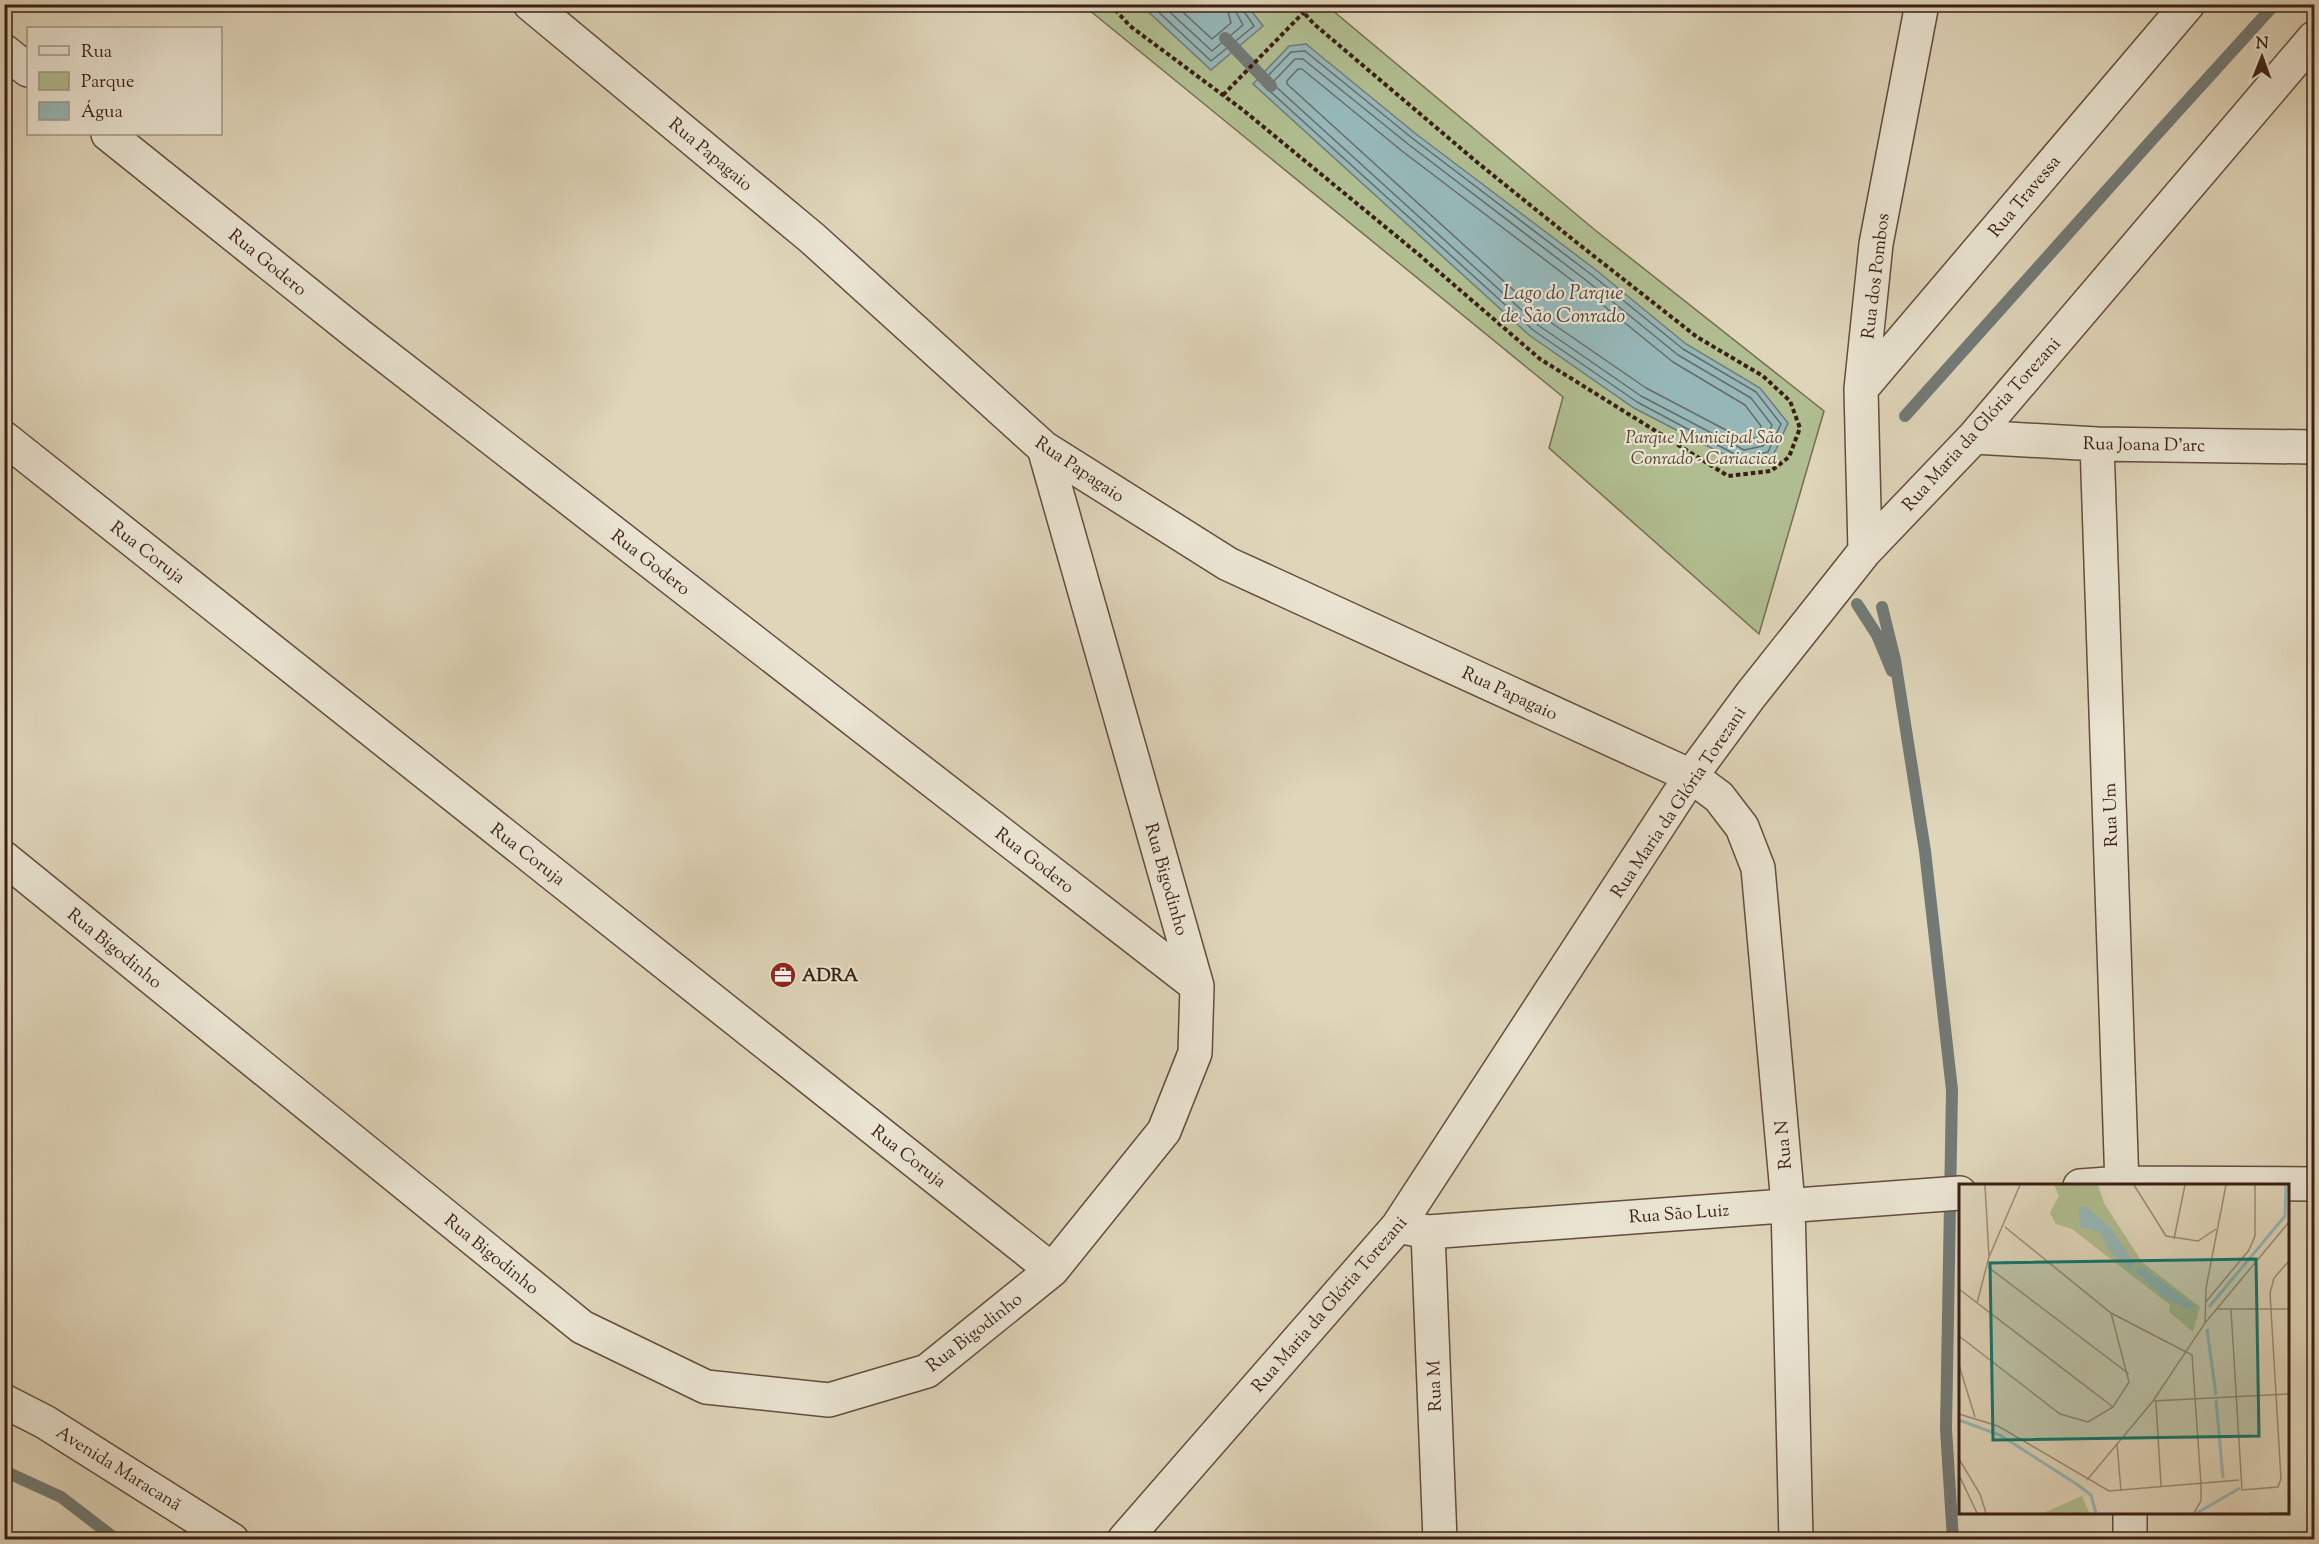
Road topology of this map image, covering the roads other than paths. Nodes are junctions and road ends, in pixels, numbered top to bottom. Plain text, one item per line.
1 (530, 4) edge
2 (1922, 4) edge
3 (2188, 4) edge
4 (2314, 38) edge
5 (4, 51) edge
6 (27, 69) edge
7 (109, 135) edge
8 (1861, 389) junction
9 (1974, 437) junction
10 (4, 438) edge
11 (2097, 444) junction
12 (2314, 447) edge
13 (1044, 448) junction
14 (1865, 551) junction
15 (1691, 776) junction
16 (4, 858) edge
17 (1197, 986) junction
18 (2122, 1184) edge
19 (2314, 1184) edge
20 (1959, 1193) edge
21 (1788, 1204) junction
22 (1413, 1229) junction
23 (1052, 1270) junction
24 (4, 1401) edge
25 (2130, 1514) edge
26 (232, 1539) edge
27 (1124, 1539) edge
28 (1440, 1539) edge
29 (1796, 1539) edge
30 (2130, 1539) edge

1 - 13 street, Rua Papagaio
2 - 8 street, Rua dos Pombos
3 - 8 street, Rua Travessa
4 - 9 street, Rua Maria da Glória Torezani
5 - 6 street
7 - 17 street, Rua Godero
8 - 14 street, Rua dos Pombos
9 - 11 street, Rua Joana D'arc
9 - 14 street, Rua Maria da Glória Torezani
10 - 23 street, Rua Coruja
11 - 12 street, Rua Joana D'arc
11 - 18 street, Rua Um
13 - 15 street, Rua Papagaio
13 - 17 street, Rua Bigodinho
14 - 15 street, Rua Maria da Glória Torezani
15 - 21 street, Rua N
15 - 22 street, Rua Maria da Glória Torezani
16 - 23 street, Rua Bigodinho
17 - 23 street, Rua Bigodinho
18 - 19 street
20 - 21 street, Rua São Luiz
21 - 22 street, Rua São Luiz
21 - 29 street, Rua N
22 - 27 street, Rua Maria da Glória Torezani
22 - 28 street, Rua M
24 - 26 street, Avenida Maracanã
25 - 30 street

